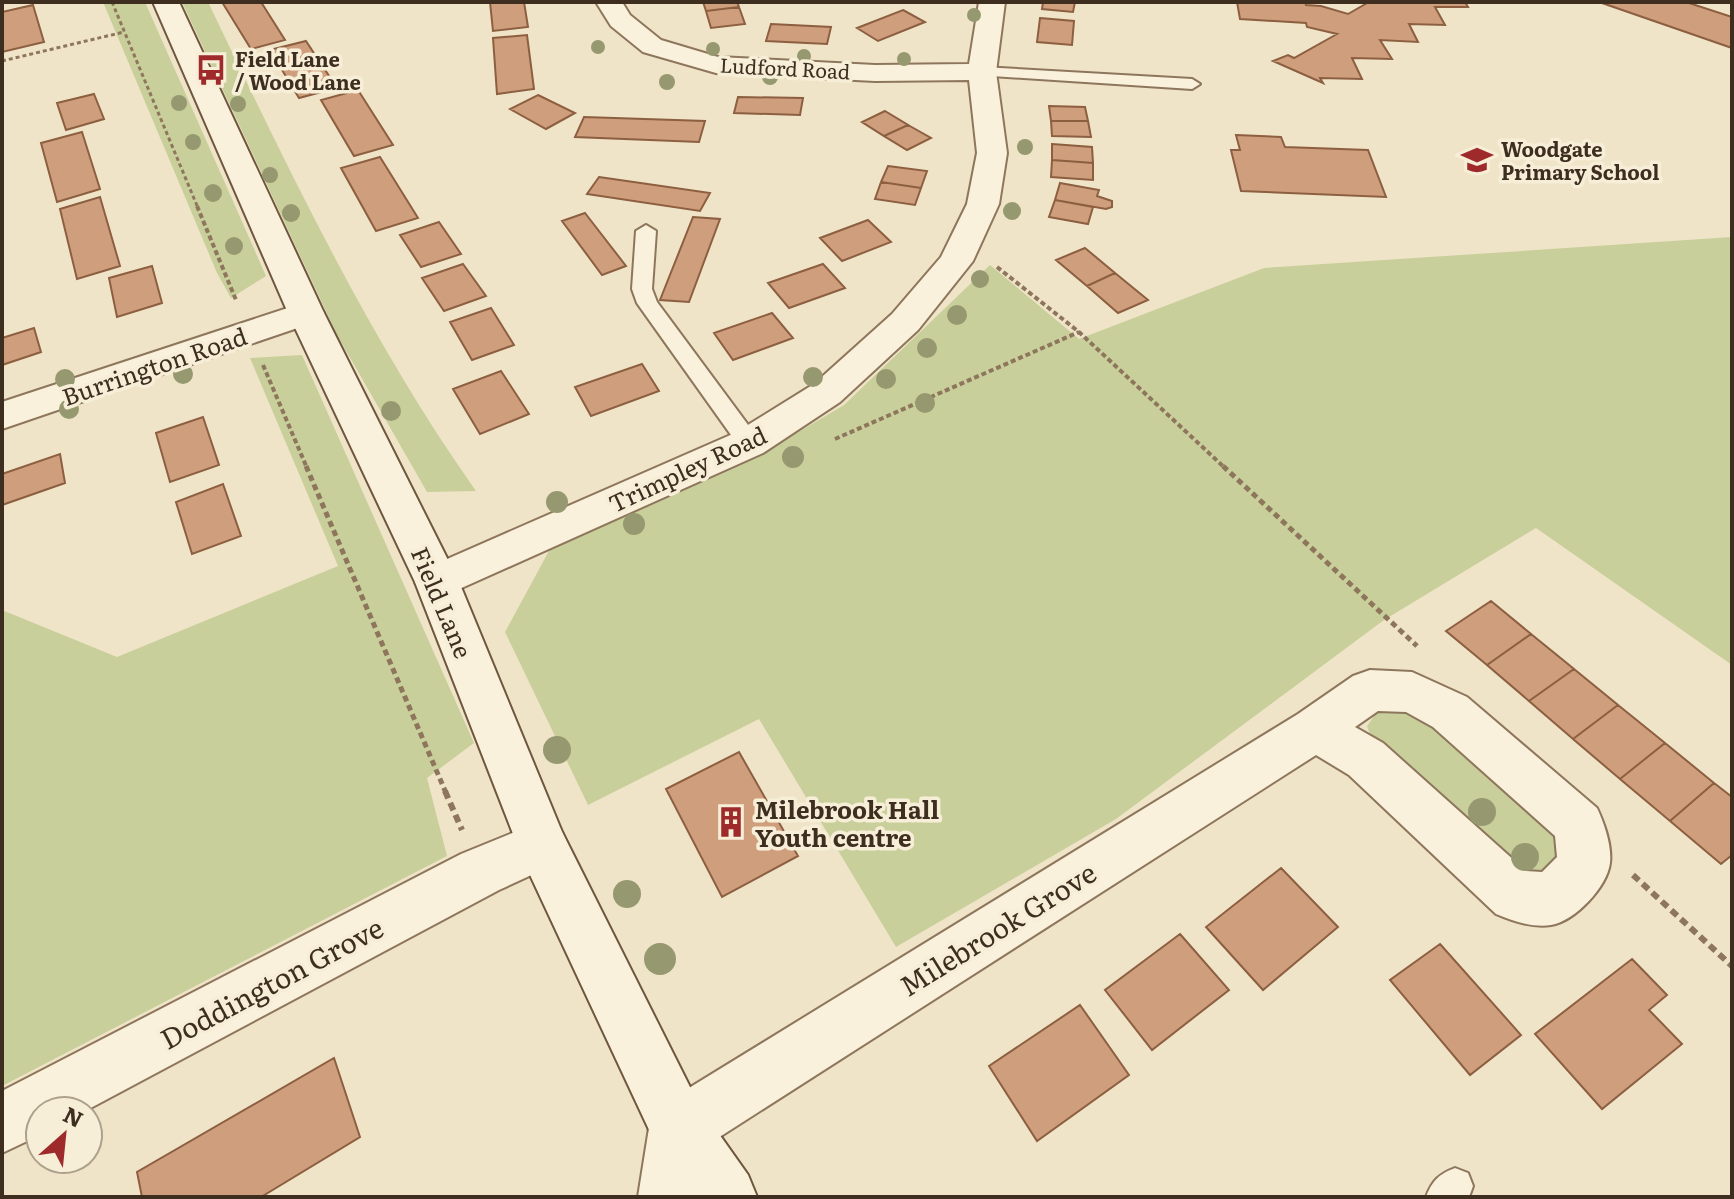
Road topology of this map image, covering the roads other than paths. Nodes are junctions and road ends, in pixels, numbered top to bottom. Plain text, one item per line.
1 (166, 2) edge
2 (609, 2) edge
3 (992, 2) edge
4 (982, 72) junction
5 (1192, 84) dead end
6 (646, 231) dead end
7 (306, 313) junction
8 (2, 416) edge
9 (749, 443) junction
10 (437, 582) junction
11 (1315, 729) junction
12 (542, 845) junction
13 (2, 1123) edge
14 (679, 1128) junction
15 (669, 1197) edge
16 (726, 1197) edge

1 - 7 street, Field Lane
2 - 4 street, Ludford Road
3 - 4 street, Trimpley Road
4 - 5 lane
4 - 9 street, Trimpley Road
6 - 9 lane
7 - 8 street, Burrington Road
7 - 10 street, Field Lane
9 - 10 street, Trimpley Road
10 - 12 street, Field Lane
11 - 11 street, Milebrook Grove
11 - 14 street, Milebrook Grove
12 - 13 street, Doddington Grove
12 - 14 street, Field Lane
14 - 15 street
14 - 16 street, Field Lane

